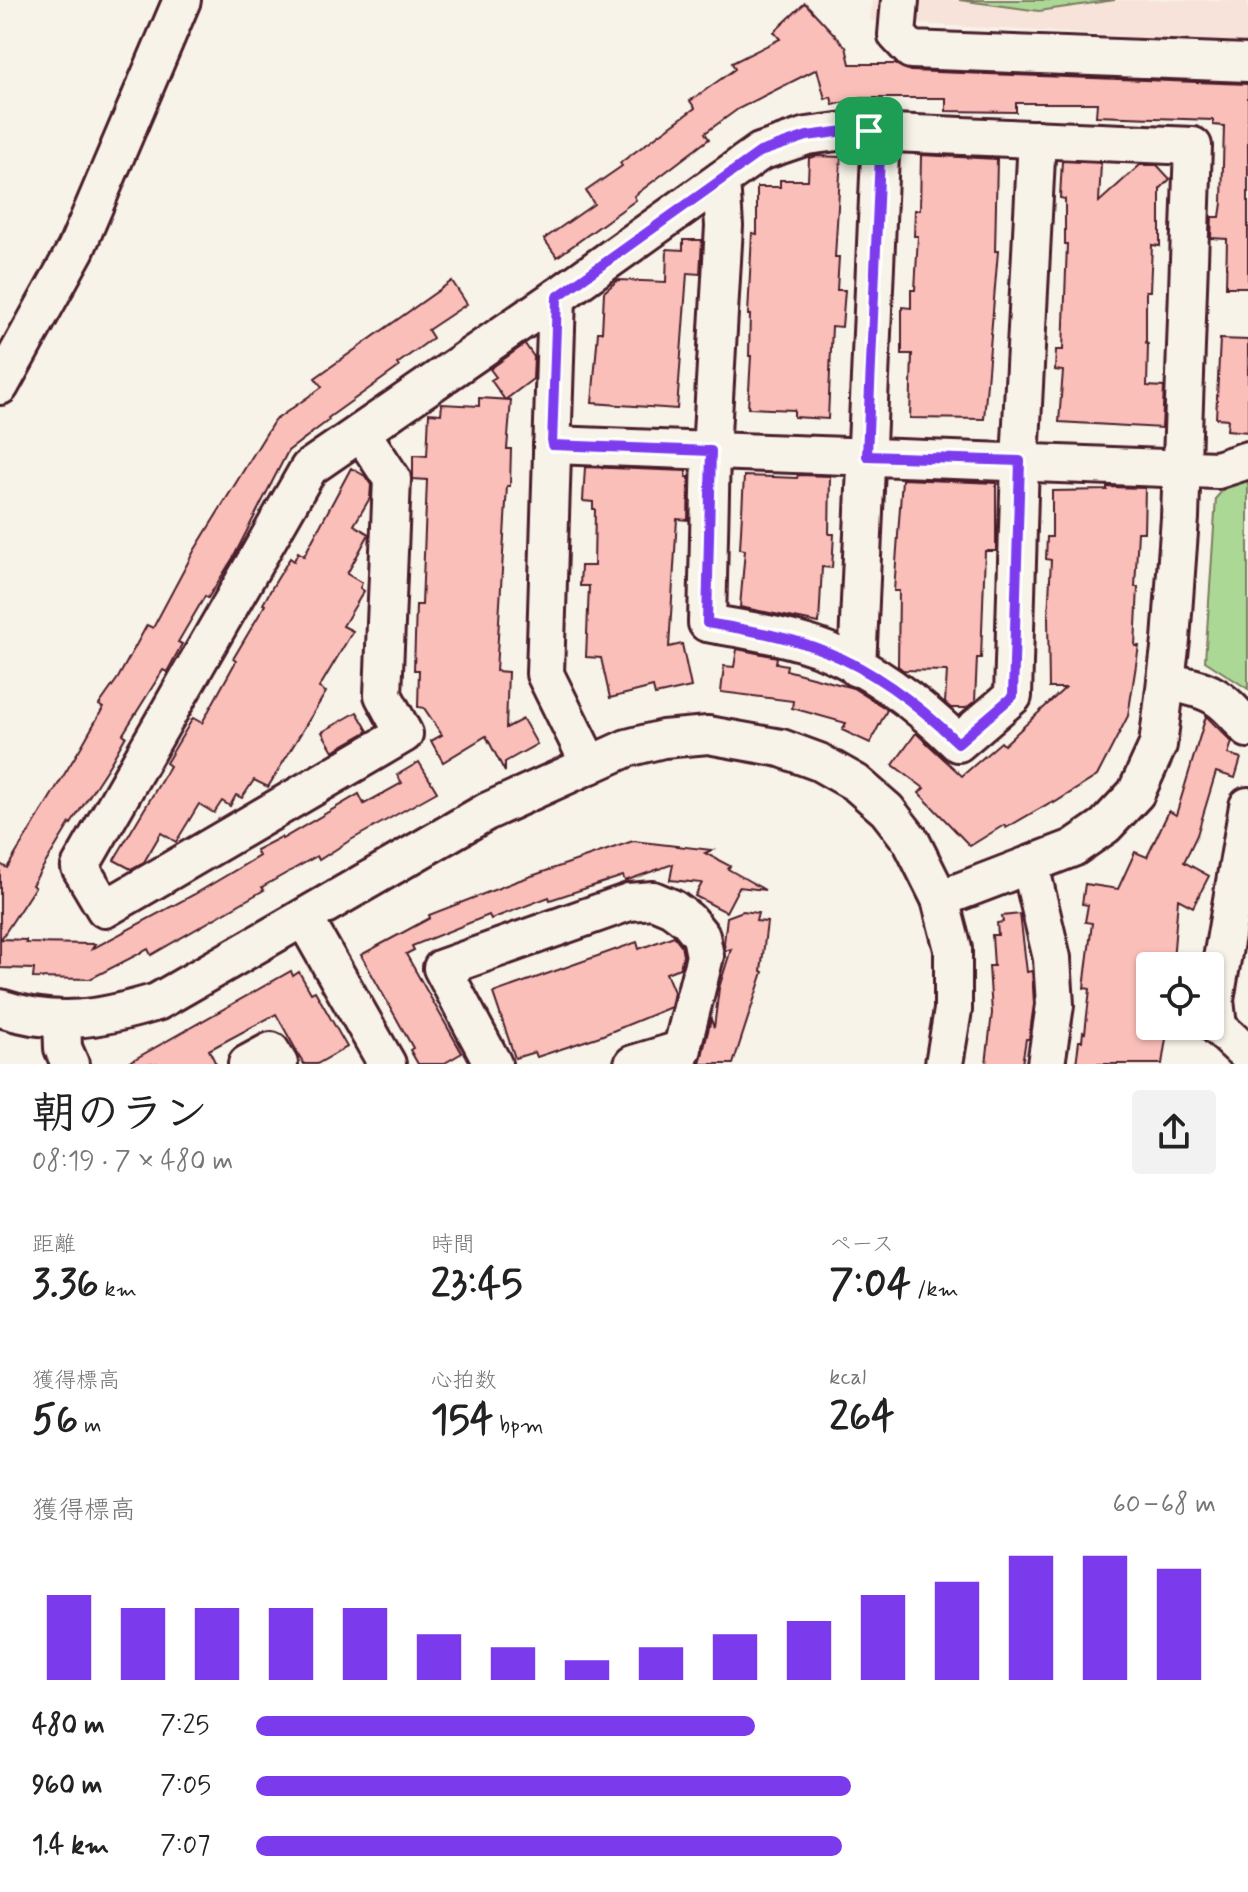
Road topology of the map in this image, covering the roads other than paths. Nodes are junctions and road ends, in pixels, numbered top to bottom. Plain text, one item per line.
1 (182, 0) edge
2 (900, 0) edge
3 (1248, 63) edge
4 (881, 132) junction
5 (1037, 139) junction
6 (721, 180) junction
7 (557, 297) junction
8 (0, 386) edge
9 (361, 432) junction
10 (552, 445) junction
11 (711, 451) junction
12 (867, 456) junction
13 (1248, 460) edge
14 (1020, 461) junction
15 (1182, 467) junction
16 (857, 668) junction
17 (1166, 682) junction
18 (1248, 729) edge
19 (590, 765) junction
20 (1248, 806) edge
21 (1030, 865) junction
22 (940, 899) junction
23 (304, 918) junction
24 (0, 1008) edge
25 (62, 1019) junction
26 (1248, 1055) edge
27 (680, 1056) edge
28 (70, 1064) edge
29 (247, 1064) edge
30 (279, 1064) edge
31 (387, 1064) edge
32 (493, 1064) edge
33 (633, 1064) edge
34 (944, 1064) edge
35 (1046, 1064) edge

1 - 8 street
2 - 3 street
4 - 5 street
4 - 6 street
4 - 12 street
5 - 14 street
5 - 15 street
6 - 7 street
6 - 11 street
7 - 9 street
7 - 10 street
9 - 9 street
10 - 11 street
10 - 19 street
11 - 12 street
11 - 16 street
12 - 14 street
12 - 16 street
13 - 15 street
14 - 15 street
14 - 16 street
15 - 17 street
17 - 18 street
17 - 21 street
19 - 22 street
19 - 23 street
20 - 26 street
21 - 22 street
21 - 35 street
22 - 34 street
23 - 25 street
23 - 31 street
24 - 25 street
25 - 28 street
27 - 32 street
27 - 33 street
29 - 30 street

